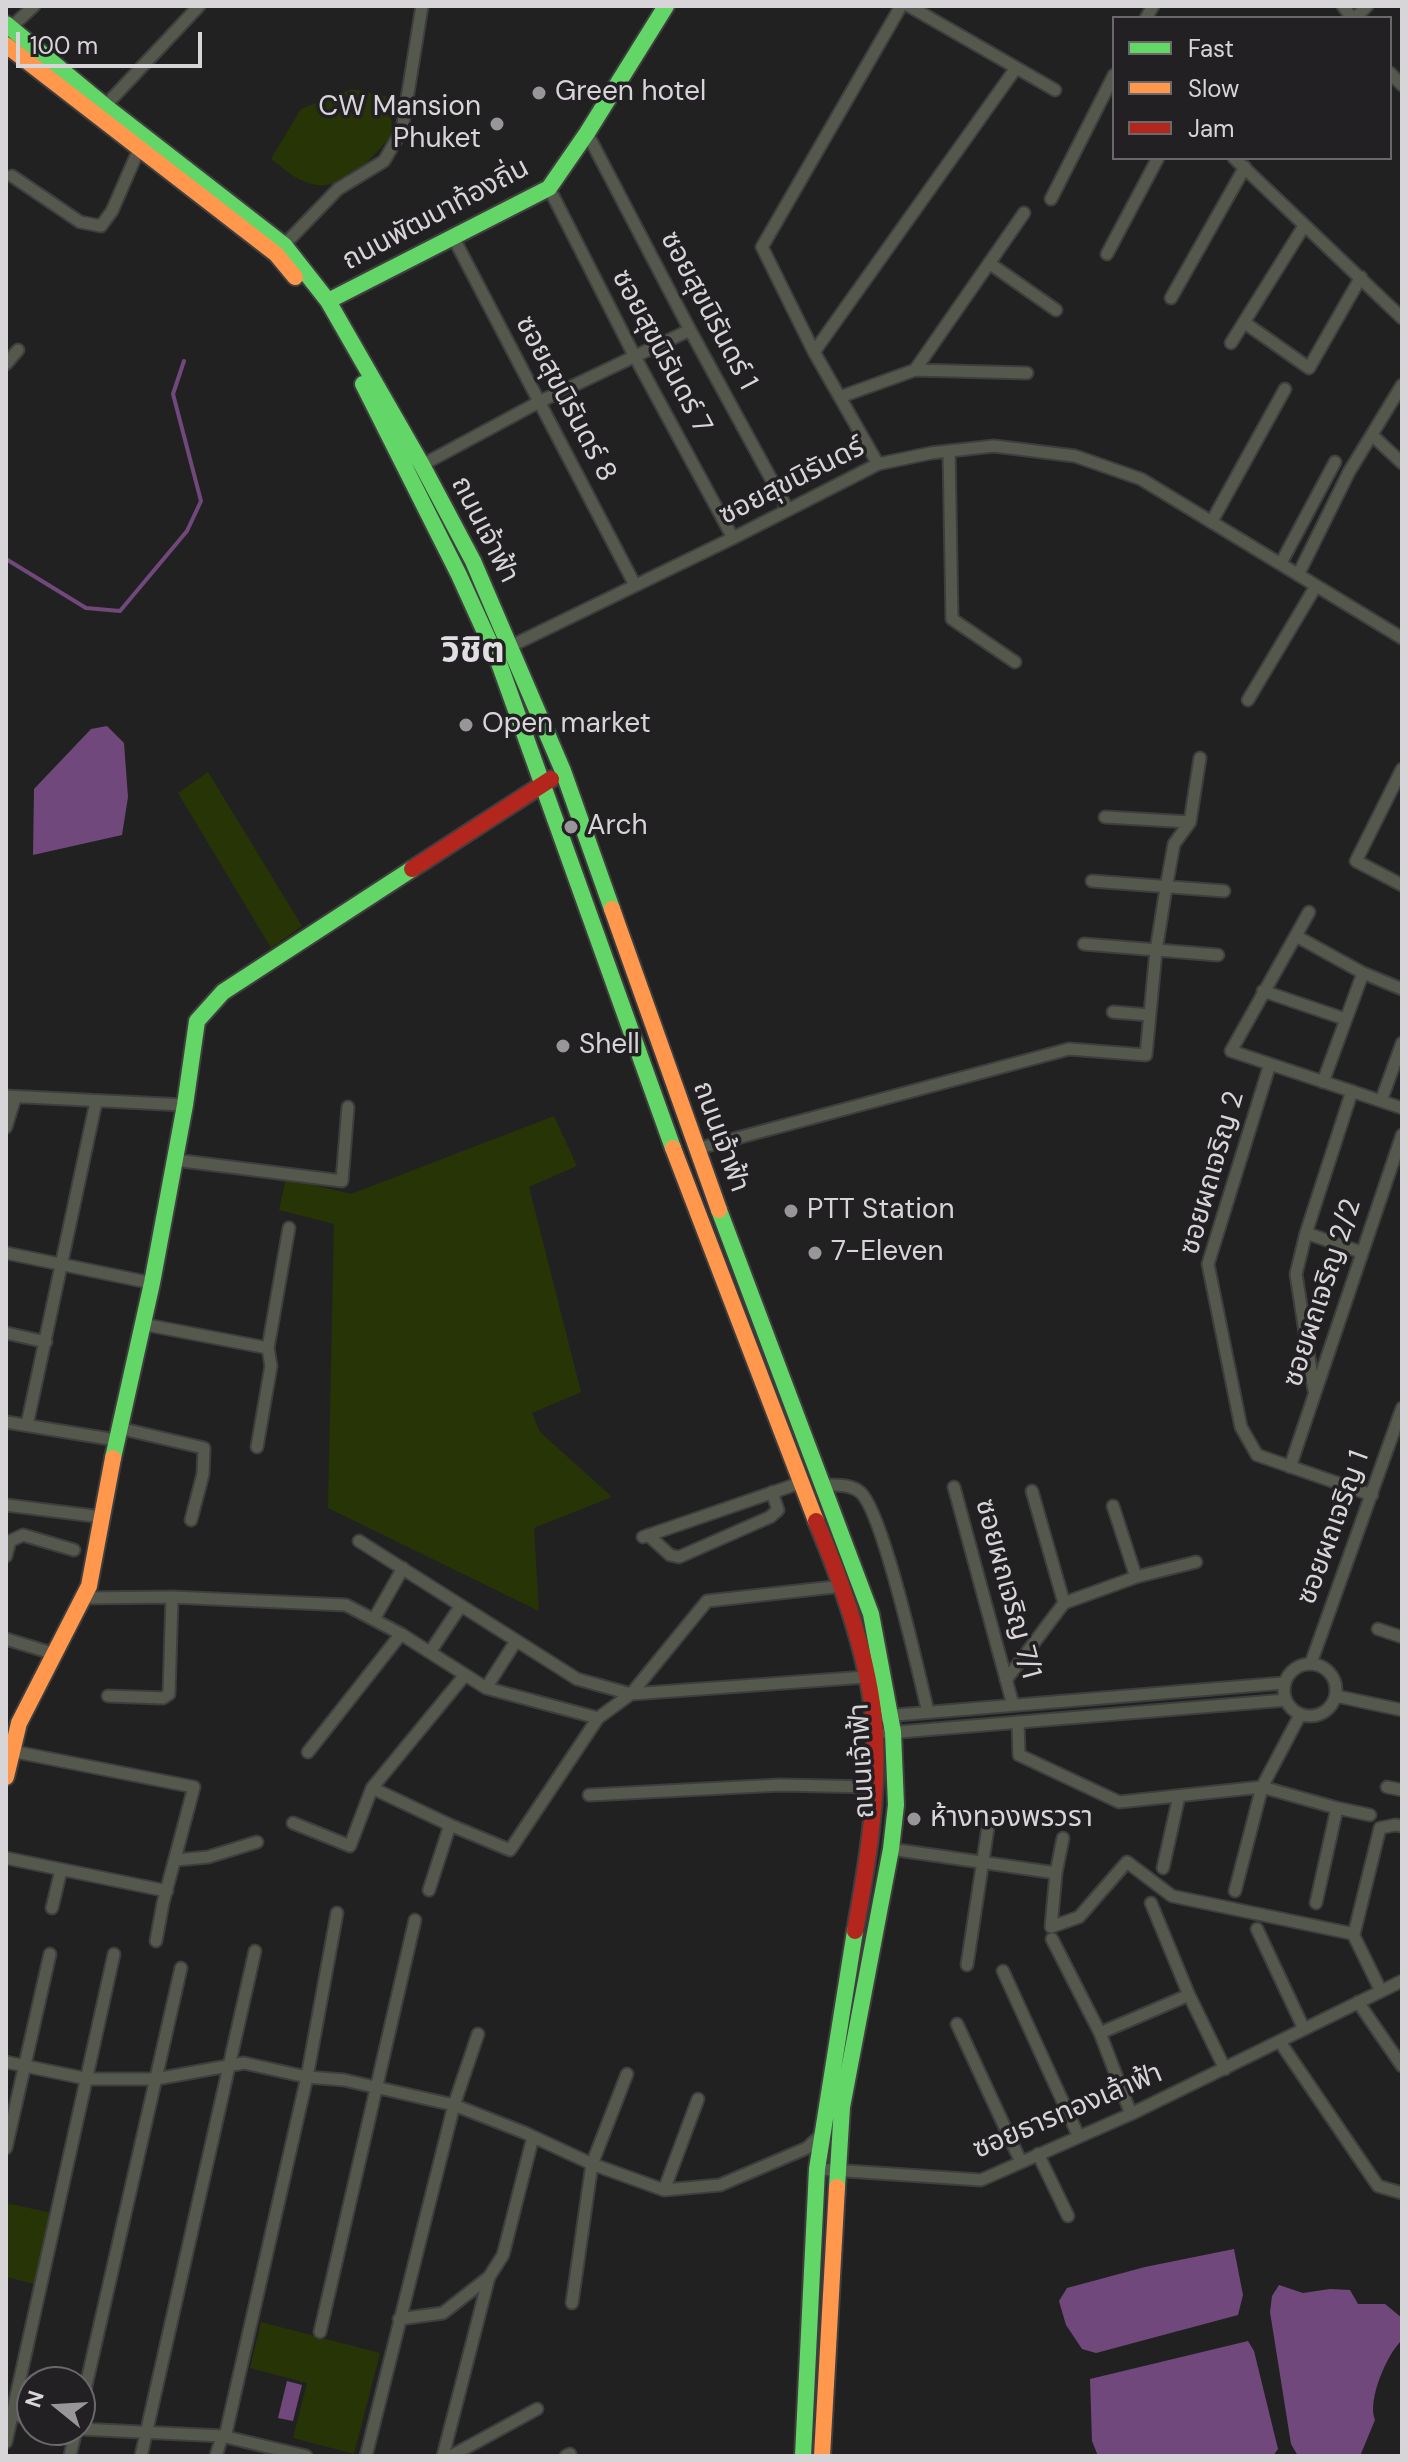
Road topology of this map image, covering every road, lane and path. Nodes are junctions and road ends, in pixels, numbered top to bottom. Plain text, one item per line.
1 (34, 6) edge
2 (199, 6) edge
3 (422, 6) edge
4 (666, 6) edge
5 (901, 6) edge
6 (909, 6) edge
7 (7, 32) edge
8 (1016, 68) junction
9 (1112, 79) edge
10 (1055, 90) dead end
11 (105, 106) junction
12 (587, 133) junction
13 (139, 149) junction
14 (1157, 160) edge
15 (1238, 161) edge
16 (12, 176) dead end
17 (549, 188) junction
18 (1051, 199) dead end
19 (1024, 213) dead end
20 (1304, 226) junction
21 (452, 235) junction
22 (284, 245) junction
23 (1107, 254) dead end
24 (989, 263) junction
25 (1361, 277) junction
26 (1171, 298) dead end
27 (328, 301) junction
28 (1056, 310) dead end
29 (1402, 318) edge
30 (1245, 323) junction
31 (690, 330) junction
32 (1231, 343) dead end
33 (18, 350) dead end
34 (814, 352) junction
35 (634, 355) junction
36 (6, 364) edge
37 (915, 370) junction
38 (1027, 373) dead end
39 (1402, 385) edge
40 (1285, 389) dead end
41 (840, 397) junction
42 (539, 402) junction
43 (1372, 435) junction
44 (949, 451) junction
45 (1335, 462) dead end
46 (1402, 463) edge
47 (878, 464) junction
48 (422, 465) junction
49 (788, 510) junction
50 (1212, 521) junction
51 (733, 538) junction
52 (1281, 563) junction
53 (1298, 575) junction
54 (635, 585) junction
55 (1316, 586) junction
56 (1402, 638) edge
57 (511, 646) junction
58 (1015, 662) dead end
59 (1248, 700) dead end
60 (1200, 758) dead end
61 (1402, 769) edge
62 (563, 771) junction
63 (544, 785) junction
64 (1105, 817) dead end
65 (1190, 822) junction
66 (1092, 881) dead end
67 (1402, 885) edge
68 (1166, 888) junction
69 (1224, 891) dead end
70 (1309, 912) dead end
71 (1296, 936) junction
72 (1084, 944) dead end
73 (1156, 951) junction
74 (1218, 955) dead end
75 (1363, 973) junction
76 (1402, 989) edge
77 (1263, 991) junction
78 (1113, 1012) dead end
79 (1149, 1015) junction
80 (1345, 1019) junction
81 (1402, 1043) edge
82 (1270, 1064) junction
83 (1323, 1082) junction
84 (1352, 1091) junction
85 (10, 1097) edge
86 (1381, 1101) junction
87 (96, 1102) junction
88 (185, 1105) junction
89 (348, 1107) dead end
90 (1402, 1108) edge
91 (6, 1127) edge
92 (1402, 1135) edge
93 (696, 1149) junction
94 (175, 1160) junction
95 (289, 1228) dead end
96 (1306, 1233) junction
97 (1361, 1252) junction
98 (6, 1253) edge
99 (64, 1263) junction
100 (152, 1283) junction
101 (142, 1324) junction
102 (6, 1333) edge
103 (46, 1342) junction
104 (268, 1348) junction
105 (1315, 1394) junction
106 (1402, 1408) edge
107 (6, 1422) edge
108 (27, 1425) junction
109 (118, 1434) junction
110 (257, 1447) dead end
111 (1290, 1467) junction
112 (800, 1483) junction
113 (824, 1485) junction
114 (954, 1487) dead end
115 (1032, 1491) dead end
116 (772, 1492) junction
117 (1372, 1495) junction
118 (6, 1505) edge
119 (1113, 1506) dead end
120 (102, 1517) junction
121 (191, 1520) dead end
122 (359, 1541) dead end
123 (74, 1550) dead end
124 (6, 1556) edge
125 (1196, 1562) dead end
126 (403, 1568) junction
127 (1136, 1577) junction
128 (843, 1586) junction
129 (172, 1597) junction
130 (84, 1598) junction
131 (1064, 1603) junction
132 (460, 1607) junction
133 (374, 1619) junction
134 (1378, 1629) dead end
135 (401, 1634) junction
136 (1402, 1637) edge
137 (6, 1639) edge
138 (516, 1641) junction
139 (430, 1652) junction
140 (55, 1654) junction
141 (1311, 1663) junction
142 (465, 1675) junction
143 (866, 1677) junction
144 (1006, 1680) junction
145 (1284, 1683) junction
146 (486, 1688) junction
147 (631, 1694) junction
148 (108, 1696) dead end
149 (1336, 1696) junction
150 (1286, 1700) junction
151 (1013, 1705) junction
152 (1402, 1710) edge
153 (928, 1712) junction
154 (1300, 1715) junction
155 (598, 1718) junction
156 (1018, 1722) junction
157 (892, 1724) junction
158 (874, 1726) junction
159 (11, 1751) junction
160 (308, 1752) dead end
161 (6, 1777) edge
162 (873, 1787) junction
163 (1262, 1787) junction
164 (1387, 1787) dead end
165 (372, 1788) junction
166 (1402, 1790) edge
167 (589, 1795) dead end
168 (1179, 1796) junction
169 (1337, 1808) junction
170 (1370, 1815) dead end
171 (989, 1821) dead end
172 (293, 1823) dead end
173 (450, 1825) junction
174 (1402, 1826) edge
175 (1063, 1838) dead end
176 (257, 1842) dead end
177 (891, 1849) junction
178 (6, 1858) edge
179 (176, 1860) junction
180 (982, 1863) junction
181 (1163, 1868) dead end
182 (61, 1870) junction
183 (1056, 1873) junction
184 (429, 1890) dead end
185 (167, 1891) junction
186 (1235, 1891) dead end
187 (1151, 1903) dead end
188 (1316, 1903) dead end
189 (52, 1908) dead end
190 (337, 1913) dead end
191 (415, 1920) dead end
192 (1257, 1929) dead end
193 (1355, 1938) dead end
194 (1052, 1939) dead end
195 (156, 1941) dead end
196 (255, 1951) dead end
197 (50, 1954) dead end
198 (114, 1954) dead end
199 (967, 1965) dead end
200 (181, 1968) dead end
201 (1003, 1971) dead end
202 (1402, 1981) edge
203 (1381, 1991) junction
204 (1189, 1995) junction
205 (1358, 2002) junction
206 (957, 2024) dead end
207 (1304, 2029) junction
208 (1100, 2033) junction
209 (478, 2034) dead end
210 (1280, 2042) junction
211 (6, 2062) edge
212 (26, 2066) junction
213 (230, 2066) junction
214 (1402, 2066) edge
215 (1225, 2069) junction
216 (627, 2074) dead end
217 (307, 2077) junction
218 (88, 2079) junction
219 (156, 2079) junction
220 (377, 2089) junction
221 (698, 2099) dead end
222 (454, 2105) junction
223 (1131, 2114) junction
224 (823, 2133) junction
225 (533, 2137) junction
226 (1079, 2137) junction
227 (6, 2148) edge
228 (1038, 2154) junction
229 (1021, 2162) junction
230 (592, 2164) junction
231 (817, 2169) junction
232 (838, 2171) junction
233 (664, 2190) junction
234 (1402, 2193) edge
235 (1068, 2216) dead end
236 (489, 2277) junction
237 (572, 2303) dead end
238 (399, 2319) junction
239 (320, 2332) dead end
240 (90, 2366) edge
241 (537, 2409) dead end
242 (9, 2414) edge
243 (96, 2430) edge
244 (146, 2432) junction
245 (224, 2436) junction
246 (6, 2442) edge
247 (284, 2453) edge
248 (141, 2456) edge
249 (216, 2456) edge
250 (306, 2456) edge
251 (366, 2456) edge
252 (443, 2456) edge
253 (451, 2456) edge
254 (803, 2456) edge
255 (822, 2456) edge

1 - 7 street
2 - 11 street
3 - 22 street
4 - 12 main road, ถนนพัฒนาท้องถิ่น
5 - 34 street
6 - 8 street
7 - 11 main road, ถนนเจ้าฟ้า
7 - 13 main road, ถนนเจ้าฟ้า
8 - 10 street
8 - 34 street
9 - 18 street
11 - 22 main road, ถนนเจ้าฟ้า
12 - 17 main road, ถนนพัฒนาท้องถิ่น
12 - 31 street, ซอยสุขนิรันดร์ 1
13 - 16 street
13 - 63 main road, ถนนเจ้าฟ้า
14 - 23 street
15 - 20 street
15 - 26 street
17 - 21 main road, ถนนพัฒนาท้องถิ่น
17 - 35 street, ซอยสุขนิรันดร์ 7
19 - 24 street
20 - 25 street
20 - 30 street
21 - 27 main road, ถนนพัฒนาท้องถิ่น
21 - 42 street, ซอยสุขนิรันดร์ 8
22 - 27 main road, ถนนเจ้าฟ้า
24 - 28 street
24 - 37 street
25 - 29 street
25 - 30 street
27 - 48 main road, ถนนเจ้าฟ้า
30 - 32 street
31 - 35 street
31 - 49 street, ซอยสุขนิรันดร์ 1
33 - 36 street
34 - 41 street
35 - 42 street
35 - 51 street, ซอยสุขนิรันดร์ 7
37 - 38 street
37 - 41 street
39 - 43 street
40 - 50 street
41 - 47 street
42 - 48 street
42 - 54 street, ซอยสุขนิรันดร์ 8
43 - 46 street
43 - 53 street
44 - 47 street, ซอยสุขนิรันดร์
44 - 50 street, ซอยสุขนิรันดร์
44 - 58 street
45 - 52 street
47 - 49 street, ซอยสุขนิรันดร์
48 - 57 main road, ถนนเจ้าฟ้า
49 - 51 street, ซอยสุขนิรันดร์
50 - 52 street, ซอยสุขนิรันดร์
51 - 54 street, ซอยสุขนิรันดร์
52 - 53 street, ซอยสุขนิรันดร์
53 - 55 street, ซอยสุขนิรันดร์
54 - 57 street, ซอยสุขนิรันดร์
55 - 56 street, ซอยสุขนิรันดร์
55 - 59 street
57 - 62 main road, ถนนเจ้าฟ้า
60 - 65 street
61 - 67 street
62 - 63 main road
62 - 93 main road, ถนนเจ้าฟ้า
63 - 88 main road
63 - 112 main road, ถนนเจ้าฟ้า
64 - 65 street
65 - 68 street
66 - 68 street
68 - 69 street
68 - 73 street
70 - 71 street
71 - 75 street
71 - 77 street
72 - 73 street
73 - 74 street
73 - 79 street
75 - 76 street
75 - 80 street
77 - 80 street
77 - 82 street, ซอยผถเจริญ 2
78 - 79 street
79 - 93 street
80 - 83 street
81 - 86 street
82 - 83 street, ซอยผถเจริญ 2
82 - 111 street, ซอยผถเจริญ 2
83 - 84 street, ซอยผถเจริญ 2
84 - 86 street, ซอยผถเจริญ 2
84 - 96 street
85 - 87 street
85 - 91 street
86 - 90 street, ซอยผถเจริญ 2
87 - 88 street
87 - 99 street
88 - 94 main road
89 - 94 street
92 - 97 street, ซอยผถเจริญ 2/2
93 - 113 main road, ถนนเจ้าฟ้า
94 - 100 main road
95 - 104 street
96 - 97 street
96 - 105 street
97 - 105 street, ซอยผถเจริญ 2/2
98 - 99 street
99 - 100 street
99 - 103 street
100 - 101 main road
101 - 104 street
101 - 109 main road
102 - 103 street
103 - 108 street
104 - 110 street
105 - 111 street, ซอยผถเจริญ 2/2
106 - 117 street, ซอยผถเจริญ 1
107 - 108 street
108 - 109 street
109 - 120 main road
109 - 121 street
111 - 117 street, ซอยผถเจริญ 2
112 - 116 street
112 - 128 main road, ถนนเจ้าฟ้า
113 - 153 street
113 - 157 main road, ถนนเจ้าฟ้า
114 - 144 street, ซอยผถเจริญ 7/1
115 - 131 street
116 - 116 street
117 - 141 street, ซอยผถเจริญ 1
118 - 120 street
119 - 127 street
120 - 130 main road
122 - 126 street
123 - 124 street
125 - 127 street
126 - 132 street
126 - 133 street
127 - 131 street
128 - 143 main road, ถนนเจ้าฟ้า
128 - 147 street
129 - 130 street
129 - 133 street
129 - 148 street
130 - 140 main road
131 - 144 street
132 - 138 street
132 - 139 street
133 - 135 street
134 - 136 street
135 - 139 street
135 - 160 street
137 - 140 street
138 - 146 street
138 - 147 street
139 - 142 street
140 - 159 main road
141 - 145 street
141 - 149 street
142 - 146 street
142 - 165 street
143 - 147 street
143 - 158 main road, ถนนเจ้าฟ้า
144 - 151 street, ซอยผถเจริญ 7/1
145 - 150 street
145 - 151 street
146 - 155 street
147 - 155 street
149 - 152 street
149 - 154 street
150 - 154 street
150 - 156 street
151 - 153 street
153 - 157 street
154 - 163 street
155 - 173 street
156 - 157 street
156 - 168 street
157 - 158 street
157 - 177 main road, ถนนเจ้าฟ้า
158 - 162 main road, ถนนเจ้าฟ้า
159 - 161 main road
159 - 179 street
162 - 167 street
162 - 224 main road, ถนนเจ้าฟ้า
163 - 168 street
163 - 169 street
163 - 186 street
164 - 166 street
165 - 172 street
165 - 173 street
168 - 181 street
169 - 170 street
169 - 188 street
171 - 180 street
173 - 184 street
174 - 183 street
175 - 183 street
176 - 179 street
177 - 180 street
177 - 232 main road, ถนนเจ้าฟ้า
178 - 182 street
179 - 185 street
180 - 183 street
180 - 199 street
182 - 185 street
182 - 189 street
185 - 195 street
187 - 204 street
190 - 217 street
191 - 220 street
192 - 207 street
193 - 203 street
194 - 208 street
196 - 213 street
197 - 212 street
198 - 218 street
200 - 219 street
201 - 226 street
202 - 203 street, ซอยธารทองเล้าฟ้า
203 - 205 street, ซอยธารทองเล้าฟ้า
204 - 208 street
204 - 215 street
205 - 207 street, ซอยธารทองเล้าฟ้า
205 - 214 street
206 - 229 street
207 - 210 street, ซอยธารทองเล้าฟ้า
208 - 223 street
209 - 222 street
210 - 215 street, ซอยธารทองเล้าฟ้า
210 - 234 street
211 - 212 street
212 - 218 street
212 - 227 street
213 - 217 street
213 - 219 street
213 - 244 street
215 - 223 street, ซอยธารทองเล้าฟ้า
216 - 230 street
217 - 220 street
217 - 245 street
218 - 219 street
218 - 242 street
219 - 240 street
220 - 222 street
220 - 239 street
221 - 233 street
222 - 225 street
222 - 238 street
223 - 226 street, ซอยธารทองเล้าฟ้า
224 - 231 main road, ถนนเจ้าฟ้า
224 - 233 street
225 - 230 street
225 - 236 street
226 - 228 street, ซอยธารทองเล้าฟ้า
228 - 229 street, ซอยธารทองเล้าฟ้า
228 - 235 street
229 - 232 street, ซอยธารทองเล้าฟ้า
230 - 233 street
230 - 237 street
231 - 232 street, ซอยธารทองเล้าฟ้า
231 - 254 main road, ถนนเจ้าฟ้า
232 - 255 main road, ถนนเจ้าฟ้า
236 - 238 street
236 - 252 street
238 - 251 street
241 - 253 street
242 - 246 street
243 - 244 street
244 - 245 street
244 - 248 street
245 - 247 street
245 - 249 street
247 - 250 street

